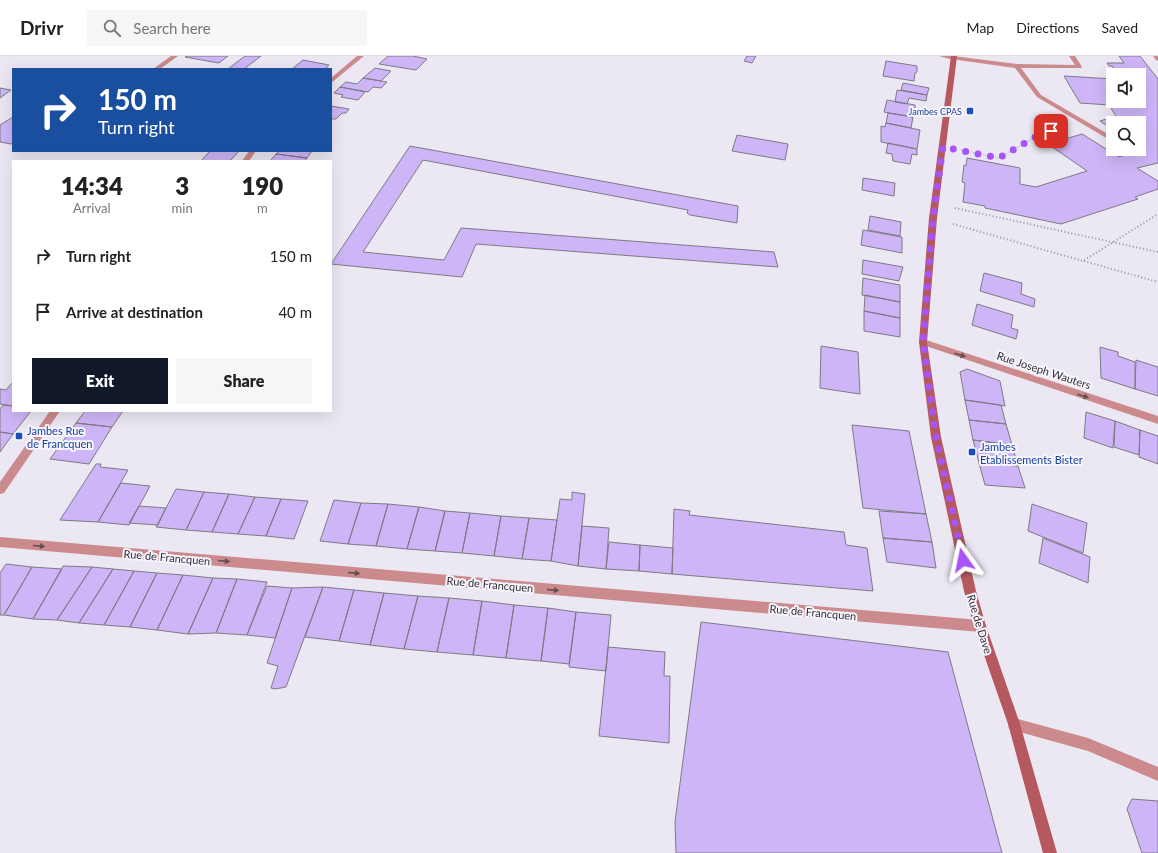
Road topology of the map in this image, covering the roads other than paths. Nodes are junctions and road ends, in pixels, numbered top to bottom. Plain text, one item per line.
1 (175, 56) edge
2 (361, 56) edge
3 (942, 56) edge
4 (1072, 56) edge
5 (1156, 56) edge
6 (954, 57) edge
7 (1158, 59) edge
8 (1017, 66) junction
9 (157, 68) edge
10 (332, 80) edge
11 (1106, 136) edge
12 (252, 152) edge
13 (246, 160) edge
14 (923, 342) junction
15 (54, 412) edge
16 (1158, 420) edge
17 (0, 490) edge
18 (0, 542) edge
19 (980, 626) junction
20 (1014, 724) junction
21 (1158, 774) edge
22 (1050, 853) edge

1 - 9 street
2 - 10 street
3 - 6 street
4 - 8 street
5 - 7 street
6 - 8 street
6 - 14 main road, Rue de Dave
8 - 11 street
12 - 13 street
14 -> 16 street, Rue Joseph Wauters
14 - 19 main road, Rue de Dave
15 - 17 street
18 -> 19 street, Rue de Francquen
19 - 20 main road, Rue de Dave
20 - 21 street
20 - 22 main road, Rue de Dave

